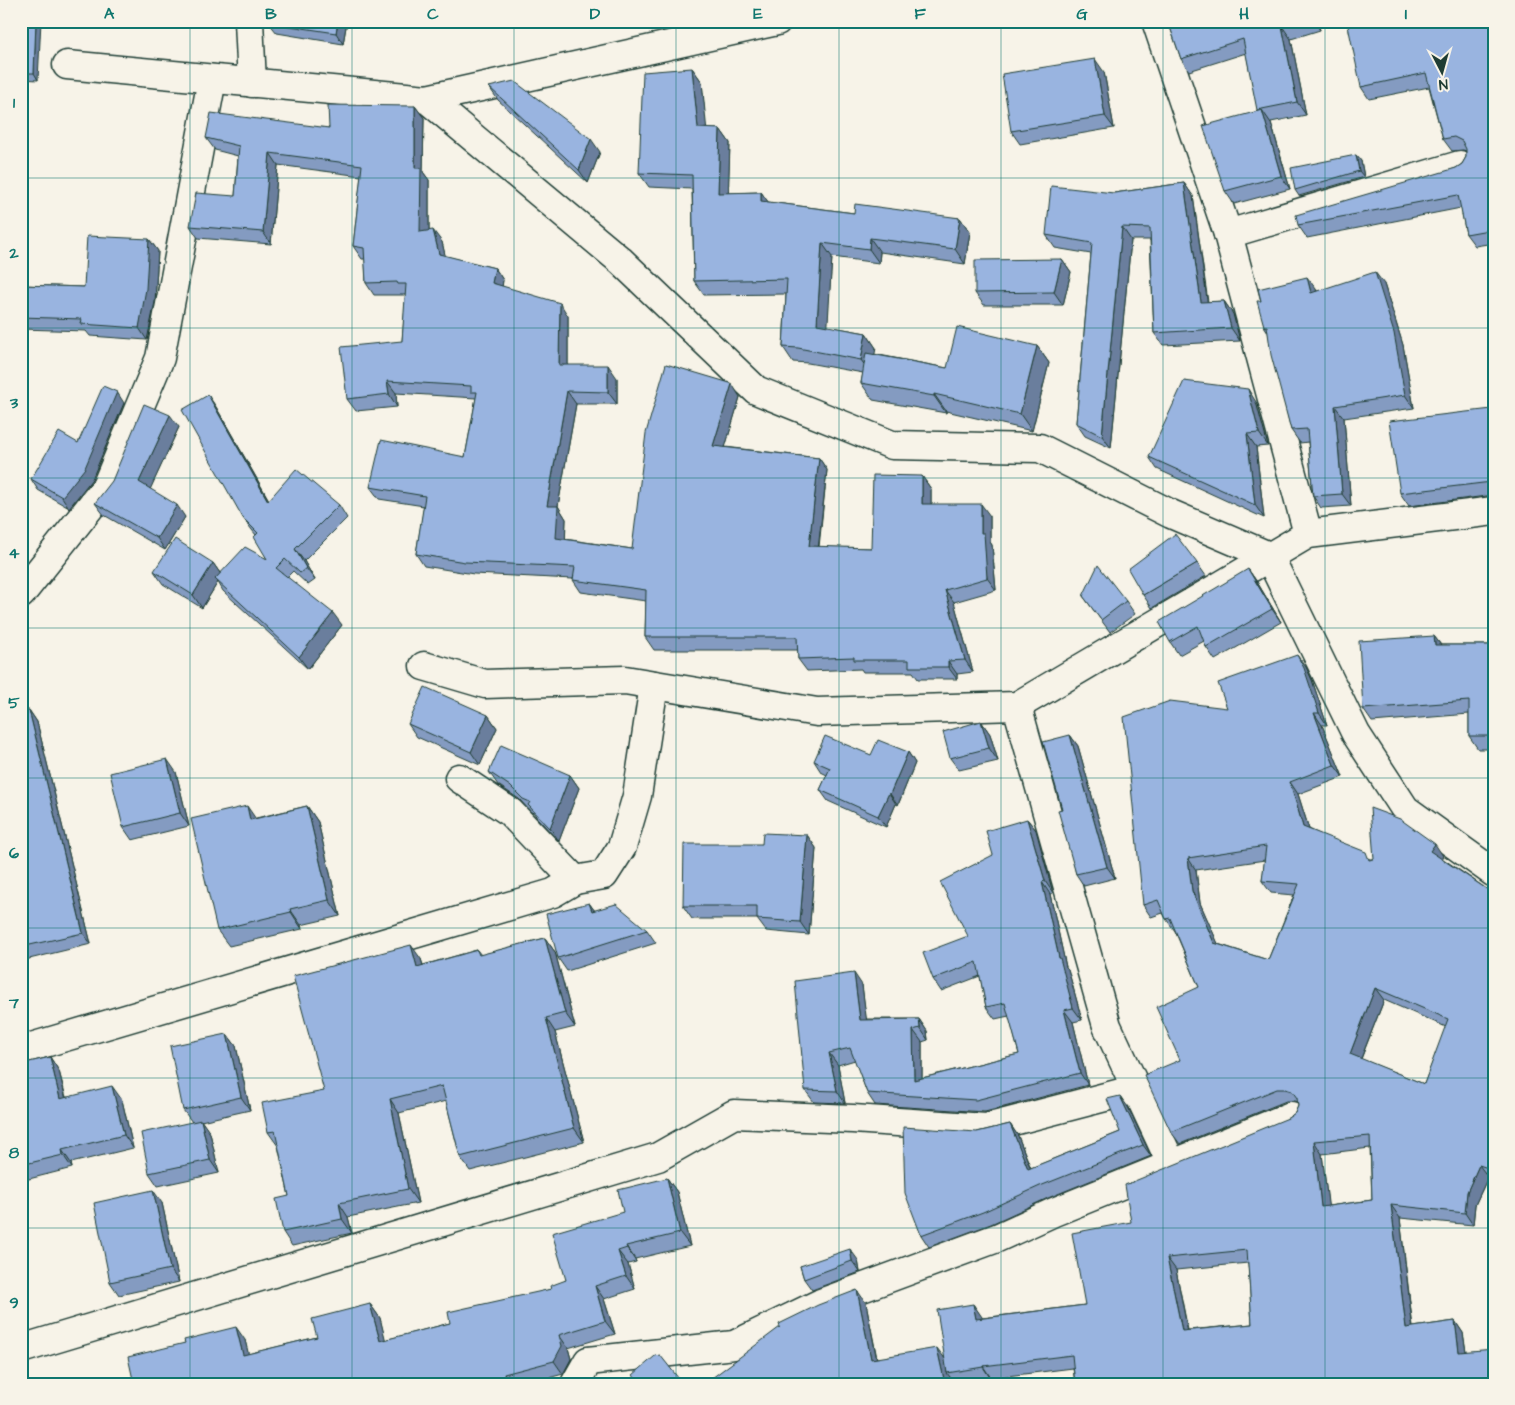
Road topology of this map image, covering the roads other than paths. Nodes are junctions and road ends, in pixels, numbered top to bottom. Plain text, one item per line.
1 (249, 21) edge
2 (777, 21) edge
3 (1156, 21) edge
4 (67, 65) dead end
5 (212, 79) junction
6 (252, 83) junction
7 (427, 100) junction
8 (1460, 166) edge
9 (1228, 234) junction
10 (1494, 512) edge
11 (1308, 534) junction
12 (1270, 556) junction
13 (21, 594) edge
14 (424, 666) dead end
15 (654, 684) junction
16 (1017, 706) junction
17 (459, 778) dead end
18 (1494, 874) edge
19 (575, 880) junction
20 (21, 1050) edge
21 (1136, 1089) junction
22 (1291, 1116) edge
23 (1172, 1165) junction
24 (21, 1349) edge
25 (575, 1384) edge

1 - 6 street
2 - 7 street
3 - 9 street
4 - 5 street
5 - 6 street
5 - 13 street
6 - 7 street
7 - 12 street
8 - 9 street
9 - 11 street
10 - 11 street
11 - 12 street
12 - 16 street
12 - 18 street
14 - 15 street
15 - 16 street
15 - 19 street
16 - 21 street
17 - 19 street
19 - 20 street
21 - 23 street
21 - 24 street
22 - 23 street
23 - 25 street

